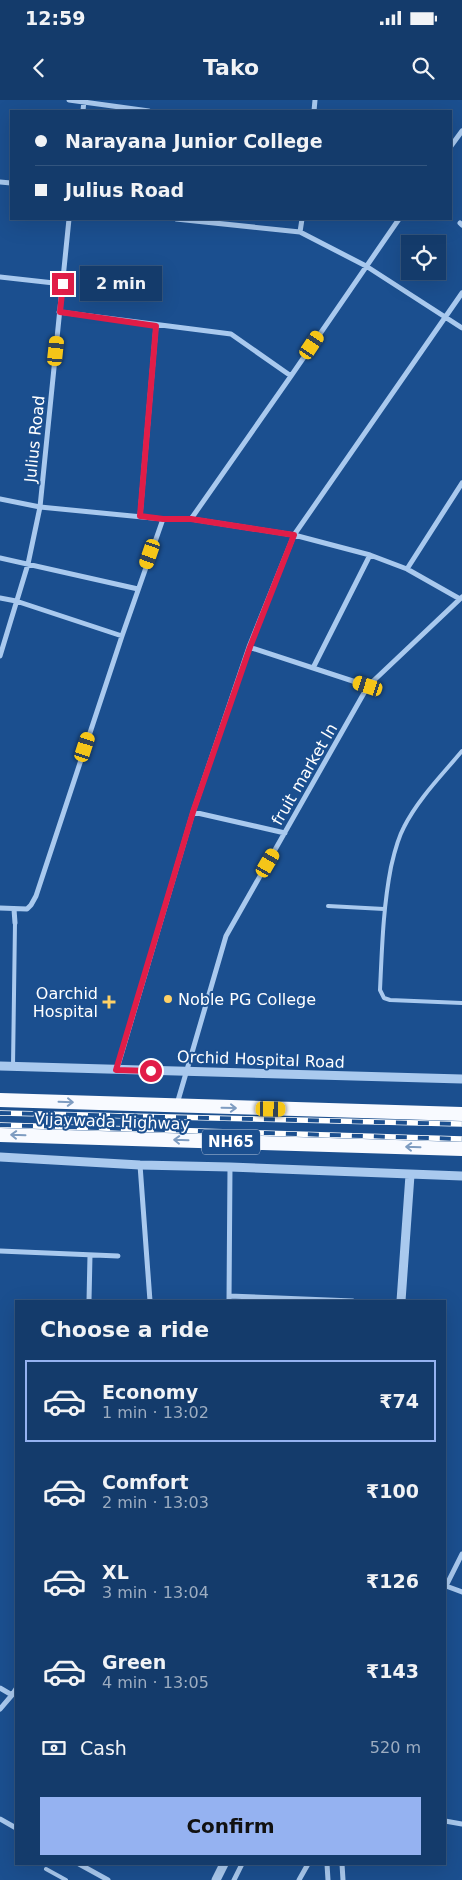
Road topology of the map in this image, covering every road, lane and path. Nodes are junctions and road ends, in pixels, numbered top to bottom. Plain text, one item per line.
1 (69, 100) edge
2 (84, 101) edge
3 (142, 110) edge
4 (462, 131) edge
5 (452, 145) edge
6 (69, 220) edge
7 (186, 220) edge
8 (302, 220) edge
9 (398, 220) edge
10 (300, 232) junction
11 (366, 266) junction
12 (0, 277) edge
13 (63, 284) junction
14 (462, 292) edge
15 (60, 312) junction
16 (446, 317) junction
17 (156, 326) junction
18 (462, 328) edge
19 (291, 376) junction
20 (462, 483) edge
21 (0, 499) edge
22 (40, 507) junction
23 (140, 516) junction
24 (163, 519) junction
25 (191, 519) junction
26 (294, 535) junction
27 (370, 555) junction
28 (0, 558) edge
29 (28, 564) junction
30 (407, 569) junction
31 (138, 589) junction
32 (0, 598) edge
33 (461, 598) edge
34 (16, 601) junction
35 (122, 636) junction
36 (250, 647) junction
37 (0, 656) edge
38 (313, 668) junction
39 (368, 686) junction
40 (462, 751) edge
41 (193, 812) junction
42 (285, 833) junction
43 (328, 906) dead end
44 (0, 908) edge
45 (14, 909) junction
46 (384, 909) junction
47 (15, 923) joint
48 (462, 1003) edge
49 (0, 1066) edge
50 (13, 1066) junction
51 (116, 1070) junction
52 (186, 1072) junction
53 (462, 1079) edge
54 (0, 1100) edge
55 (176, 1107) junction
56 (462, 1114) edge
57 (0, 1135) edge
58 (462, 1149) edge
59 (0, 1157) edge
60 (140, 1165) junction
61 (230, 1167) junction
62 (410, 1175) junction
63 (462, 1176) edge
64 (0, 1251) edge
65 (90, 1255) junction
66 (118, 1256) dead end
67 (229, 1299) edge
68 (89, 1300) edge
69 (150, 1300) edge
70 (291, 1300) edge
71 (401, 1300) edge
72 (462, 1554) edge
73 (462, 1592) edge
74 (0, 1688) edge
75 (15, 1690) edge
76 (12, 1695) junction
77 (0, 1709) edge
78 (0, 1819) edge
79 (446, 1821) edge
80 (462, 1824) edge
81 (15, 1827) edge
82 (81, 1865) edge
83 (224, 1865) edge
84 (242, 1865) edge
85 (307, 1865) edge
86 (327, 1865) edge
87 (342, 1865) edge
88 (46, 1869) dead end
89 (105, 1879) edge
90 (66, 1880) edge
91 (216, 1880) edge
92 (234, 1880) edge
93 (299, 1880) edge
94 (328, 1880) edge
95 (343, 1880) edge

1 - 2 street
2 - 3 street
4 - 5 street
6 - 13 street, Julius Road
7 - 10 street
8 - 10 street
9 - 11 street
10 - 11 street
11 - 16 street
11 - 19 street
12 - 13 street
13 - 15 street, Julius Road
14 - 16 street
15 - 17 street
15 - 22 street, Julius Road
16 - 18 street
16 - 26 street
17 - 19 street
17 - 23 street
19 - 25 street
20 - 30 street
21 - 22 street
22 - 23 street
22 - 29 street, Julius Road
23 - 24 street
24 - 25 street
24 - 31 street
25 - 26 street
26 - 27 street
26 - 36 street
27 - 30 street
27 - 38 street
28 - 29 street
29 - 31 street
29 - 34 street, Julius Road
30 - 33 street
31 - 35 street
32 - 34 street
33 - 39 street, fruit market ln
34 - 35 street
34 - 37 street, Julius Road
35 - 45 street
36 - 38 street
36 - 41 street
38 - 39 street
39 - 42 street, fruit market ln
40 - 46 lane
41 - 42 street
41 - 51 street
42 - 52 street, fruit market ln
43 - 46 lane
44 - 45 street
45 - 47 street
46 - 48 lane
47 - 50 lane
49 - 50 street, Orchid Hospital Road
50 - 51 street, Orchid Hospital Road
51 - 52 street, Orchid Hospital Road
52 - 53 street, Orchid Hospital Road
52 - 55 street, fruit market ln
54 -> 55 highway, Vijaywada Highway / NH65
55 -> 56 highway, Vijaywada Highway / NH65
58 -> 57 highway, Vijaywada Highway / NH65
59 - 60 street
60 - 61 street
60 - 69 street
61 - 62 street
61 - 67 street
62 - 63 street
62 - 71 street
64 - 65 street
65 - 66 street
65 - 68 street
67 - 70 street
72 - 73 street
74 - 76 street
75 - 76 street
76 - 77 street
78 - 81 street
79 - 80 street
82 - 89 street
83 - 91 street
84 - 92 street
85 - 93 street
86 - 94 street
87 - 95 street
88 - 90 lane

